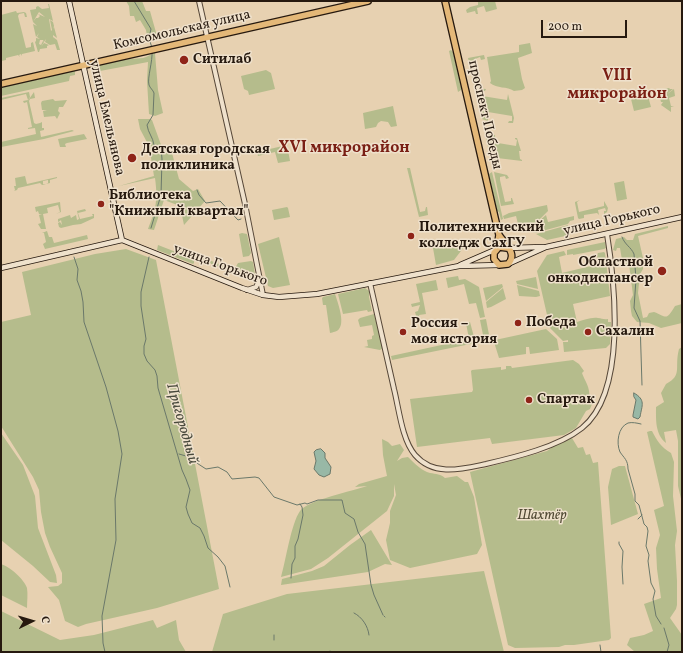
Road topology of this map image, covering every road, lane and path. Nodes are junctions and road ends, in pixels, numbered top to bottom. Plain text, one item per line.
1 (69, 1) edge
2 (199, 1) edge
3 (368, 1) edge
4 (445, 1) edge
5 (208, 37) junction
6 (83, 65) junction
7 (1, 84) edge
8 (682, 217) edge
9 (607, 234) junction
10 (499, 235) junction
11 (122, 240) junction
12 (546, 247) junction
13 (497, 248) junction
14 (507, 248) junction
15 (508, 264) junction
16 (499, 265) junction
17 (459, 266) junction
18 (1, 268) edge
19 (260, 276) junction
20 (370, 283) junction
21 (247, 290) junction
22 (266, 295) junction

1 - 6 main road, улица Емельянова
2 - 5 street
3 - 5 main road, Комсомольская улица
4 - 10 main road, проспект Победы
5 - 6 main road, Комсомольская улица
5 - 19 street
6 - 7 main road, Комсомольская улица
6 - 11 main road, улица Емельянова
8 - 9 main road, улица Горького
9 - 12 main road, улица Горького
9 - 20 street
10 - 13 main road, проспект Победы
10 - 14 main road, проспект Победы
11 - 18 main road
11 - 21 main road, улица Горького
12 - 14 main road, улица Горького
12 - 15 main road, улица Горького
13 - 14 main road
13 - 16 main road
13 - 17 main road, улица Горького
14 - 15 main road
15 - 16 main road
16 - 17 main road, улица Горького
17 - 20 main road, улица Горького
19 - 21 street
19 - 22 street
20 - 22 main road, улица Горького
21 - 22 main road, улица Горького

